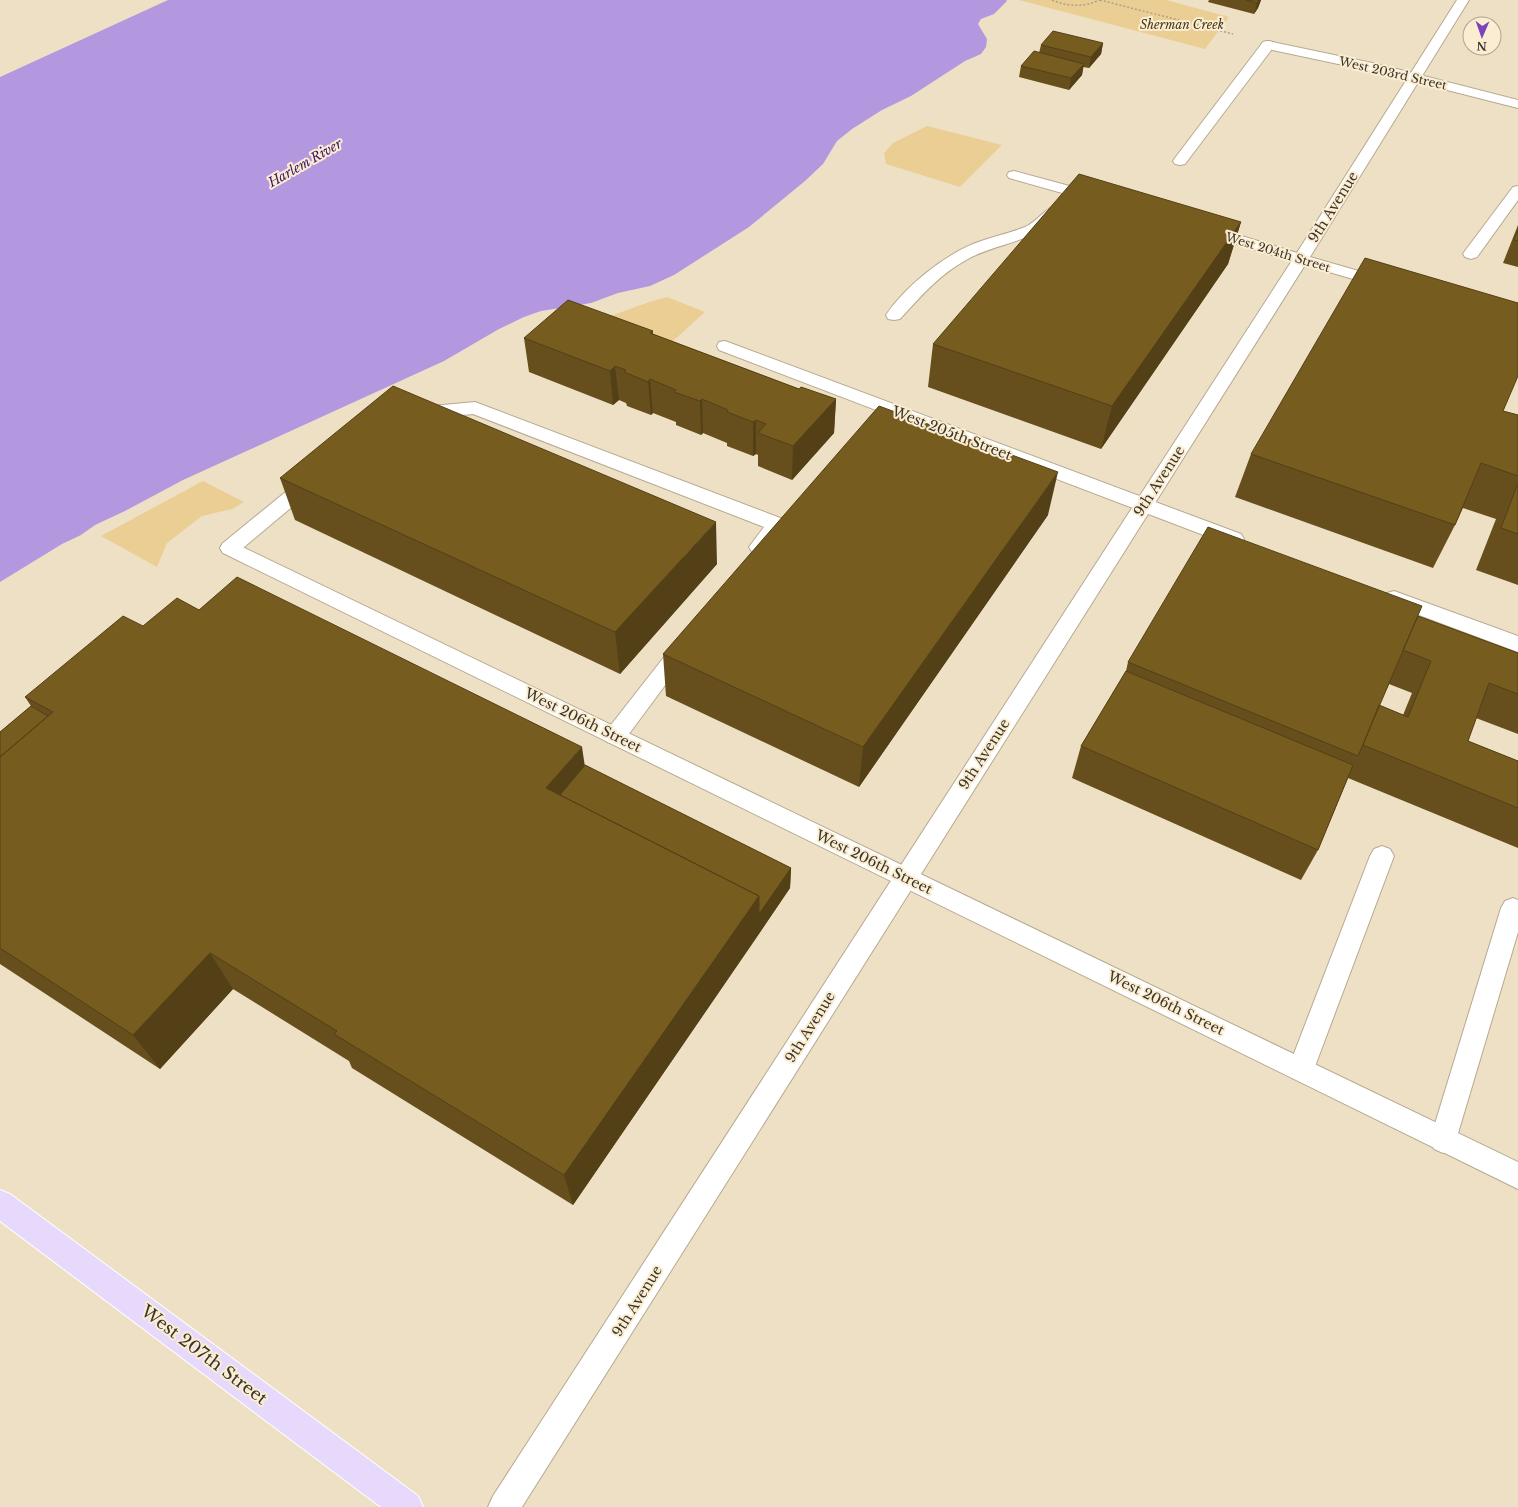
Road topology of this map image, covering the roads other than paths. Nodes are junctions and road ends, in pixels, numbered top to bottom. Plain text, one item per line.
1 (1463, 0) edge
2 (1414, 77) junction
3 (1518, 104) edge
4 (1180, 161) dead end
5 (1014, 175) dead end
6 (1518, 190) edge
7 (1074, 191) junction
8 (1111, 202) edge
9 (1192, 226) edge
10 (1471, 254) dead end
11 (1301, 259) junction
12 (1398, 288) edge
13 (894, 315) dead end
14 (725, 346) dead end
15 (407, 418) edge
16 (323, 473) edge
17 (1143, 506) junction
18 (1253, 546) edge
19 (748, 562) edge
20 (1378, 593) edge
21 (691, 636) edge
22 (1518, 644) edge
23 (615, 736) junction
24 (1382, 856) dead end
25 (906, 878) junction
26 (1512, 908) dead end
27 (1301, 1069) junction
28 (1443, 1140) junction
29 (1518, 1176) edge
30 (0, 1204) edge
31 (407, 1507) edge
32 (504, 1507) edge

1 - 2 street, 9th Avenue
2 - 3 street, West 203rd Street
2 - 4 street, West 203rd Street
2 - 11 street, 9th Avenue
5 - 7 street
6 - 10 street
7 - 8 street
7 - 13 street
9 - 11 street, West 204th Street
11 - 12 street, West 204th Street
11 - 17 street, 9th Avenue
14 - 17 street, West 205th Street
15 - 19 street
16 - 23 street, West 206th Street
17 - 18 street, West 205th Street
17 - 25 street, 9th Avenue
20 - 22 street
21 - 23 street
23 - 25 street, West 206th Street
24 - 27 street
25 - 27 street, West 206th Street
25 - 32 street, 9th Avenue
26 - 28 street
27 - 28 street, West 206th Street
28 - 29 street, West 206th Street
30 - 31 main road, West 207th Street

